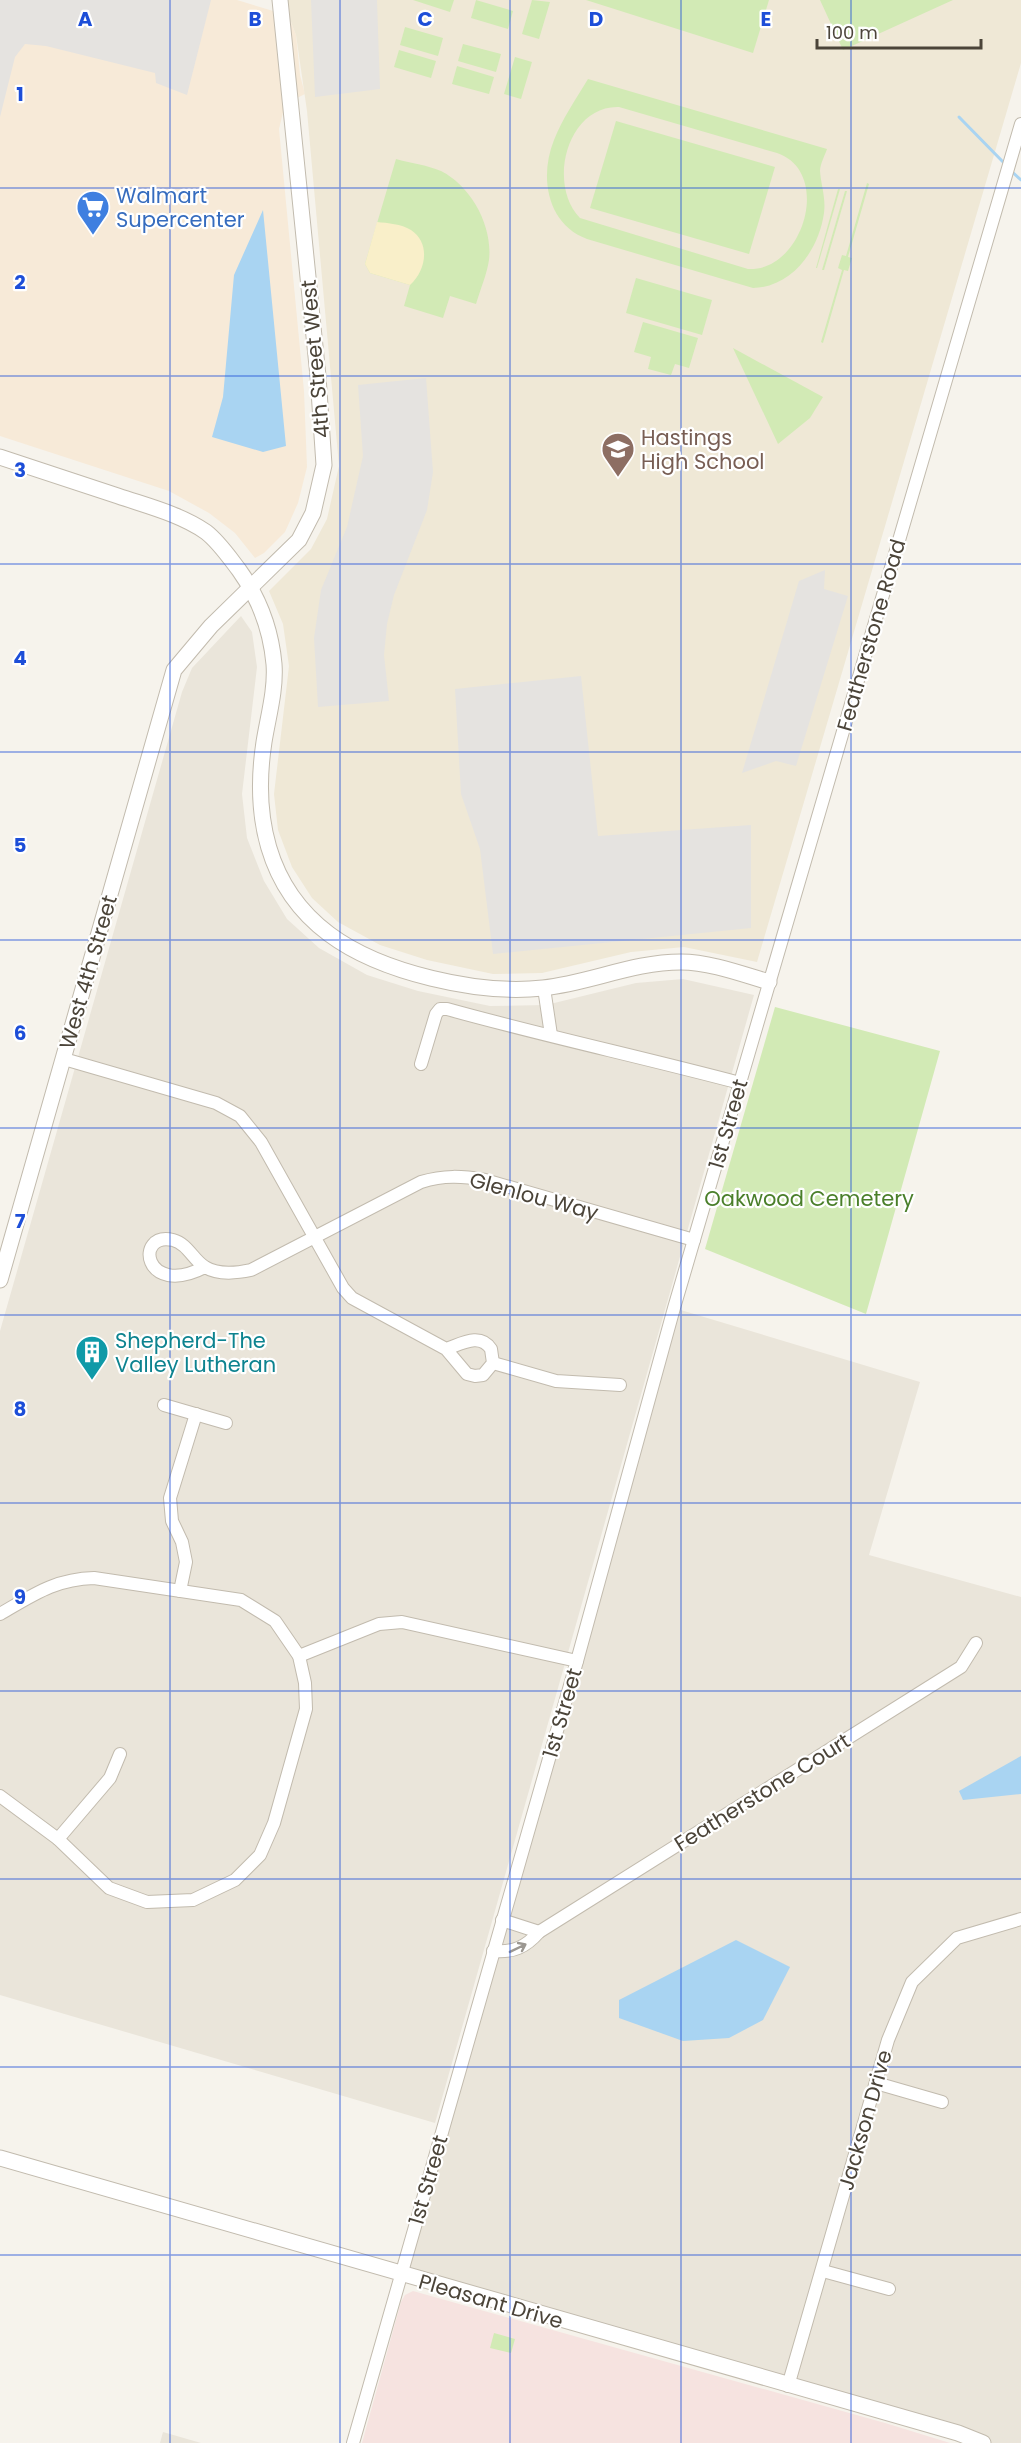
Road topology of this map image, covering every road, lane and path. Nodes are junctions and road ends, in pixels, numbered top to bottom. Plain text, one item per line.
1 (279, 0) edge
2 (1021, 124) edge
3 (0, 457) edge
4 (252, 588) junction
5 (178, 665) joint
6 (769, 982) junction
7 (544, 988) junction
8 (551, 1035) junction
9 (64, 1059) junction
10 (421, 1064) dead end
11 (740, 1083) junction
12 (314, 1238) junction
13 (694, 1240) junction
14 (205, 1267) dead end
15 (0, 1280) edge
16 (446, 1349) junction
17 (493, 1363) junction
18 (620, 1385) dead end
19 (164, 1405) dead end
20 (195, 1414) junction
21 (226, 1423) dead end
22 (180, 1591) junction
23 (0, 1614) edge
24 (976, 1643) dead end
25 (299, 1656) junction
26 (577, 1661) junction
27 (120, 1754) dead end
28 (0, 1796) edge
29 (58, 1839) junction
30 (1021, 1919) edge
31 (502, 1920) junction
32 (539, 1932) junction
33 (493, 1950) junction
34 (876, 2083) junction
35 (942, 2102) dead end
36 (0, 2158) edge
37 (822, 2271) junction
38 (401, 2275) junction
39 (889, 2289) dead end
40 (788, 2386) junction
41 (353, 2443) edge
42 (983, 2443) edge

1 - 4 street, 4th Street West
2 - 6 street, Featherstone Road
3 - 4 street
4 - 5 street, 4th Street West
4 - 7 street
5 - 9 street, West 4th Street
6 - 7 street
6 - 11 street, 1st Street
7 - 8 street
8 - 10 street
8 - 11 street
9 - 12 street
9 - 15 street, West 4th Street
11 - 13 street, 1st Street
12 - 13 street, Glenlou Way
12 - 14 street, Glenlou Way
12 - 16 street
13 - 26 street, 1st Street
16 - 17 street
16 - 17 street
17 - 18 street
19 - 20 street
20 - 21 street
20 - 22 street
22 - 23 street
22 - 25 street
24 - 32 street, Featherstone Court
25 - 26 street
25 - 29 street
26 - 31 street, 1st Street
27 - 29 street
28 - 29 street
30 - 34 street, Jackson Drive
31 - 32 street
31 - 33 street, 1st Street
33 -> 32 street, Featherstone Court
33 - 38 street, 1st Street
34 - 35 street
34 - 37 street, Jackson Drive
36 - 38 street, Pleasant Drive
37 - 39 street
37 - 40 street, Jackson Drive
38 - 40 street, Pleasant Drive
38 - 41 street, 1st Street
40 - 42 street, Pleasant Drive

